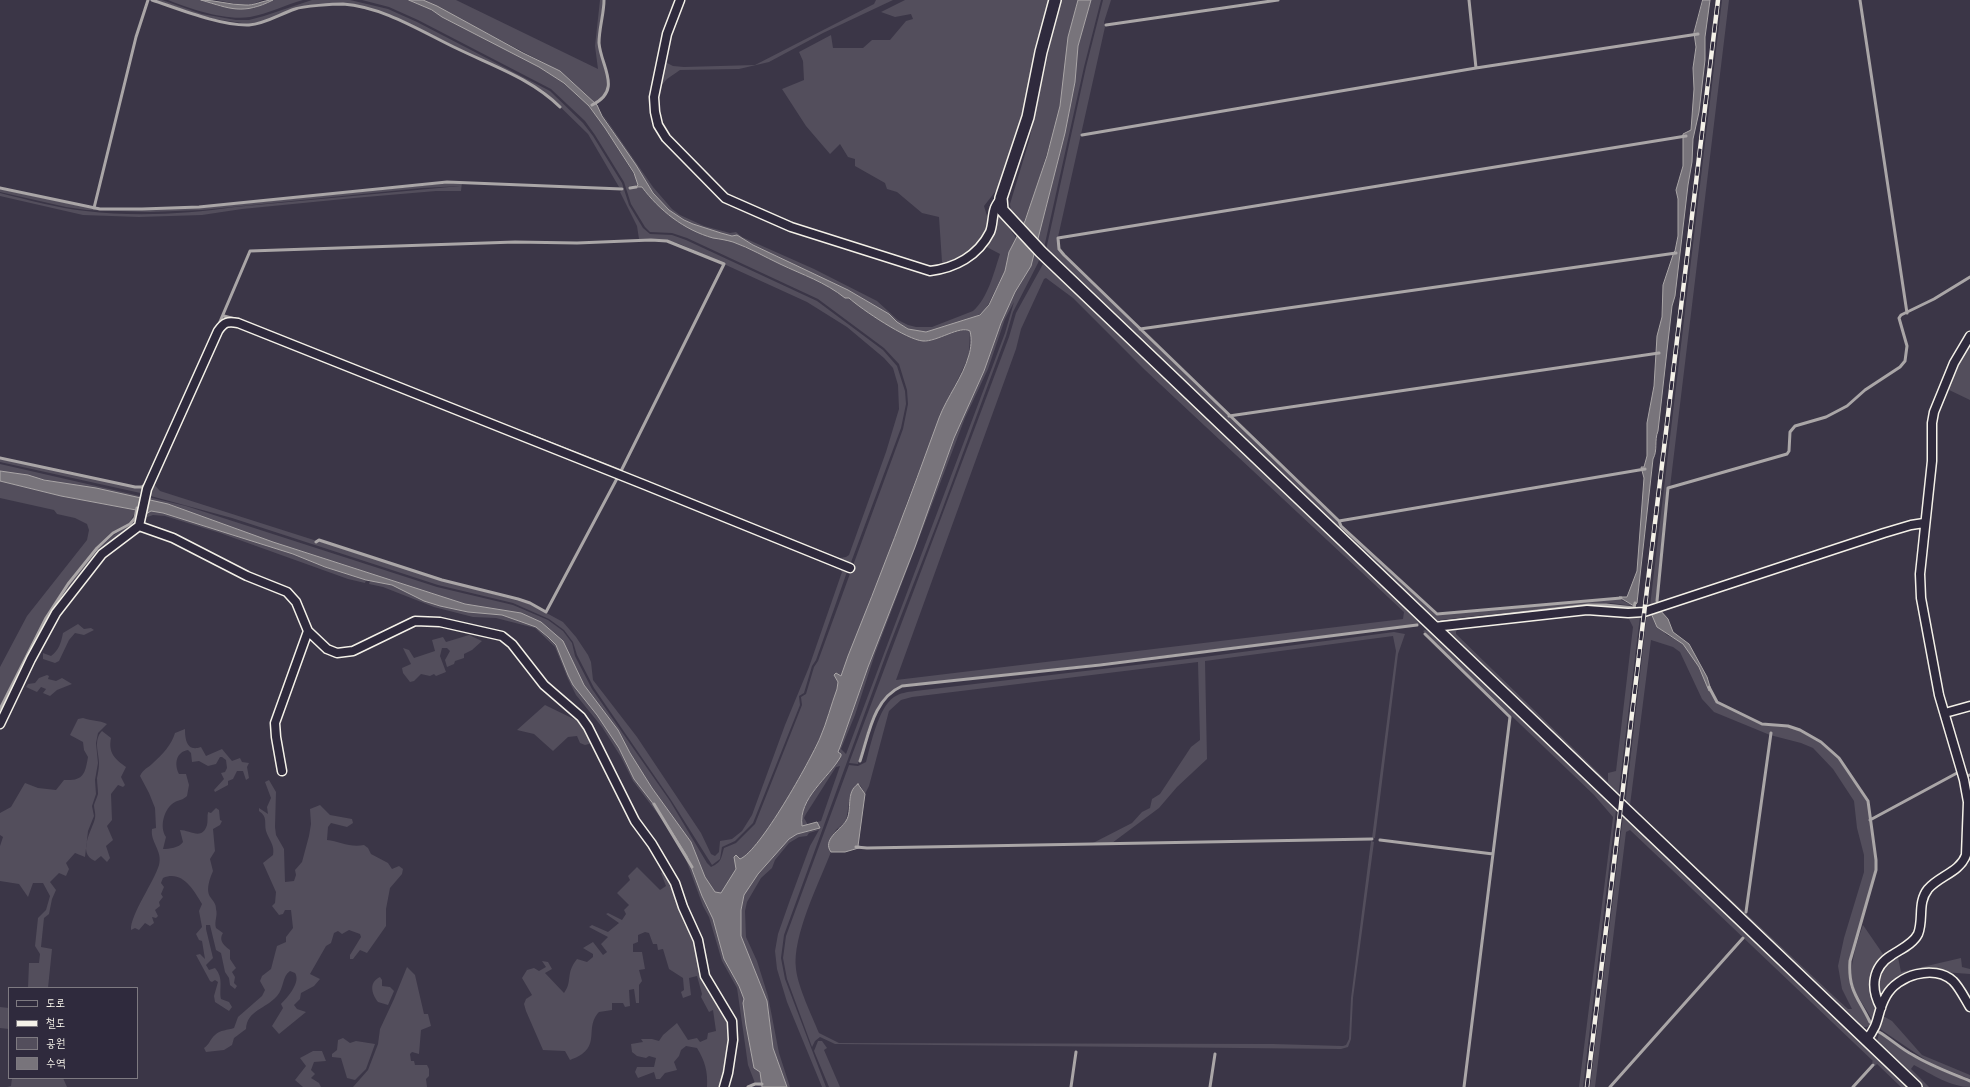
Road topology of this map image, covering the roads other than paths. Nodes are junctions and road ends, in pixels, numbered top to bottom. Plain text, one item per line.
1 (680, 0) edge
2 (1055, 0) edge
3 (1001, 198) junction
4 (1970, 336) edge
5 (1924, 523) junction
6 (139, 526) junction
7 (850, 568) dead end
8 (1434, 627) junction
9 (308, 630) junction
10 (1970, 706) edge
11 (1945, 713) junction
12 (0, 724) edge
13 (282, 771) dead end
14 (1967, 780) edge
15 (1970, 1007) edge
16 (1881, 1008) junction
17 (1866, 1040) junction
18 (724, 1087) edge
19 (1916, 1087) edge

1 - 3 street
2 - 3 main road
3 - 8 main road
4 - 5 street
5 - 8 street
5 - 11 street
6 - 7 street
6 - 9 street
6 - 12 street
8 - 17 main road
9 - 13 street
9 - 18 street
10 - 11 street
11 - 14 street
14 - 16 street
15 - 16 street
16 - 17 street
17 - 19 main road

